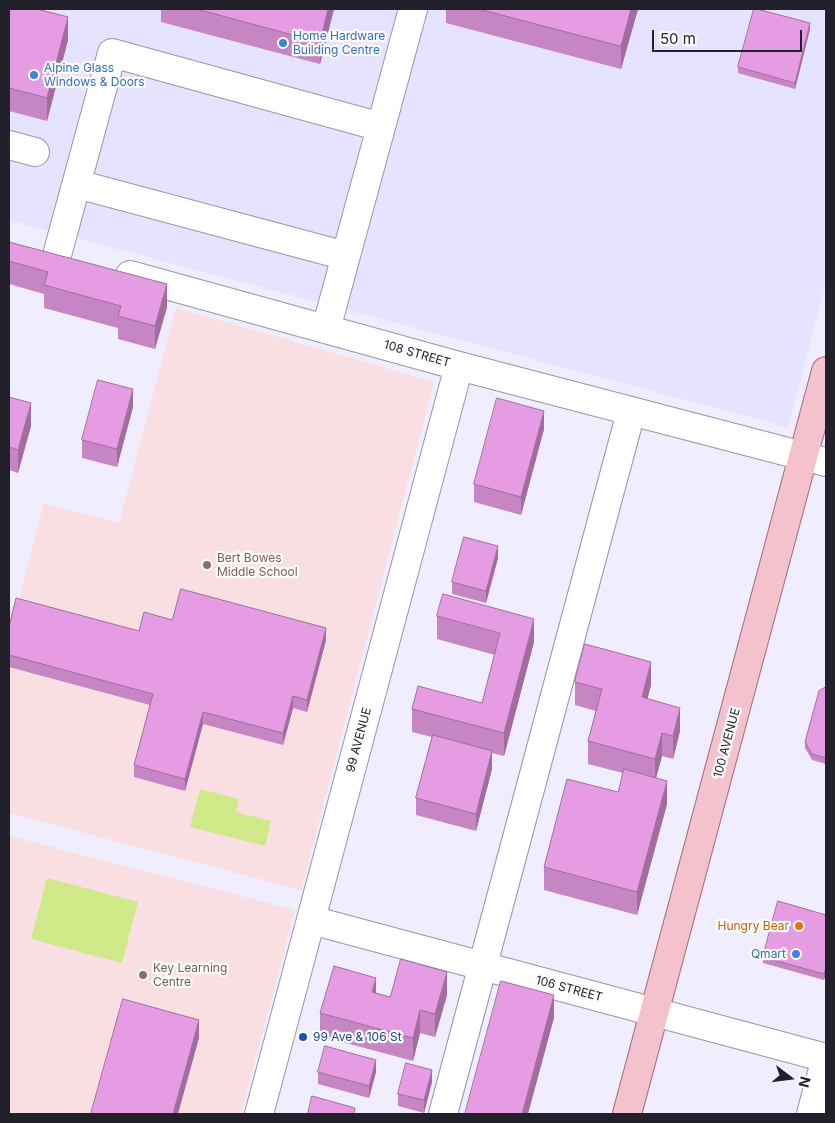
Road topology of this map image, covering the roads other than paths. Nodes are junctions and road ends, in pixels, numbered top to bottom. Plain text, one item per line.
1 (413, 9) edge
2 (381, 127) junction
3 (9, 145) edge
4 (34, 152) dead end
5 (77, 184) junction
6 (56, 255) edge
7 (346, 256) junction
8 (105, 268) edge
9 (326, 329) junction
10 (459, 366) junction
11 (826, 371) edge
12 (631, 412) junction
13 (815, 459) edge
14 (311, 920) junction
15 (483, 966) junction
16 (655, 1012) junction
17 (826, 1058) edge
18 (259, 1114) edge
19 (443, 1114) edge
20 (627, 1114) edge
21 (812, 1114) edge

1 - 2 street
2 - 5 street
2 - 7 street
3 - 4 street
5 - 6 street
5 - 7 street
7 - 9 street
8 - 9 street, 108 STREET
9 - 10 street, 108 STREET
10 - 12 street, 108 STREET
10 - 14 street, 99 AVENUE
11 - 13 main road, 100 AVENUE
12 - 13 street, 108 STREET
12 - 15 street
13 - 16 main road, 100 AVENUE
14 - 15 street, 106 STREET
14 - 18 street, 99 AVENUE
15 - 16 street, 106 STREET
15 - 19 street
16 - 17 street, 106 STREET
16 - 20 main road, 100 AVENUE
17 - 21 street

